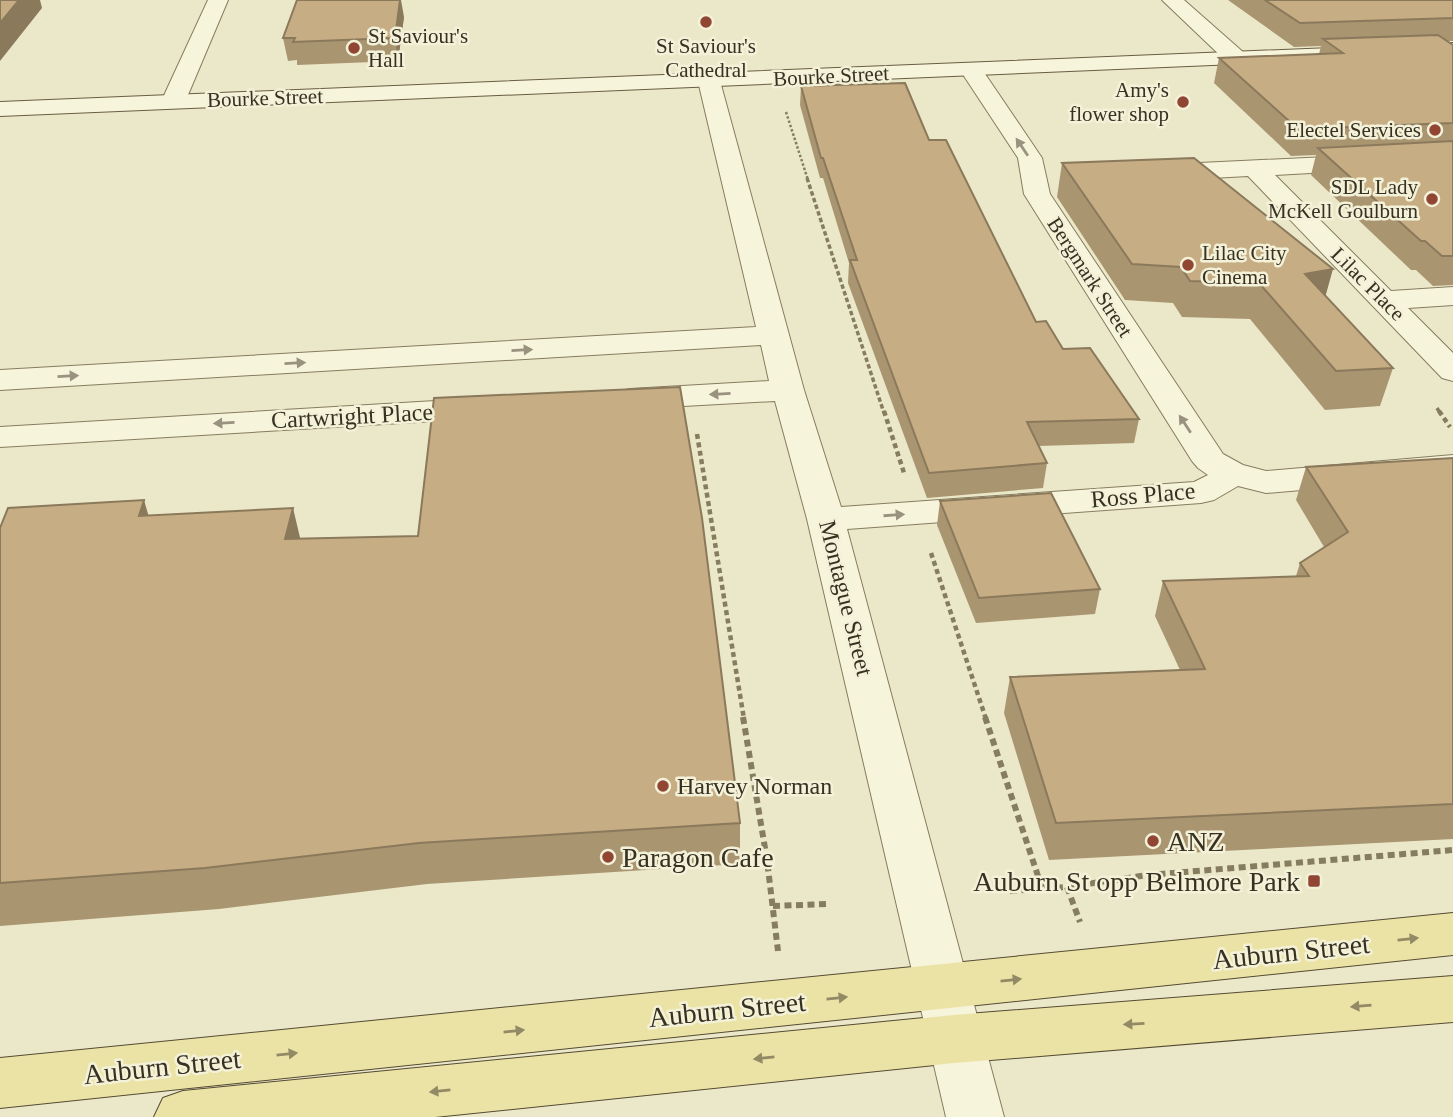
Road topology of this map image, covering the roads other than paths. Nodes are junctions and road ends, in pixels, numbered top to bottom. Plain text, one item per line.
1 (218, 0) edge
2 (1172, 0) edge
3 (1447, 53) edge
4 (1235, 57) junction
5 (971, 70) junction
6 (709, 81) junction
7 (173, 102) junction
8 (0, 109) edge
9 (1453, 158) edge
10 (1253, 167) junction
11 (1131, 174) edge
12 (1032, 178) junction
13 (1063, 178) dead end
14 (1453, 296) edge
15 (1384, 300) junction
16 (774, 335) junction
17 (1453, 370) edge
18 (0, 380) edge
19 (788, 390) junction
20 (595, 401) edge
21 (512, 406) edge
22 (0, 436) edge
23 (1451, 469) edge
24 (1230, 473) junction
25 (826, 519) junction
26 (1453, 934) edge
27 (1453, 999) edge
28 (948, 1014) junction
29 (0, 1083) edge
30 (183, 1117) edge
31 (975, 1117) edge

1 - 7 street
2 - 4 street
3 - 4 street, Bourke Street
4 - 5 street, Bourke Street
5 - 6 street, Bourke Street
12 -> 5 street, Bergmark Street
6 - 7 street, Bourke Street
6 - 16 street, Montague Street
7 - 8 street, Bourke Street
9 - 10 street
10 - 11 street
10 - 15 street, Lilac Place
12 - 13 street
24 -> 12 street, Bergmark Street
14 - 15 street
15 - 17 street, Lilac Place
18 -> 16 street
16 - 19 street, Montague Street
19 -> 20 street
19 - 25 street, Montague Street
21 -> 22 street, Cartwright Place
23 - 24 street, Ross Place
25 -> 24 street, Ross Place
25 - 28 street, Montague Street
28 -> 26 main road, Auburn Street
27 -> 28 main road, Auburn Street
29 -> 28 main road, Auburn Street
28 -> 30 main road, Auburn Street
28 - 31 street, Montague Street

